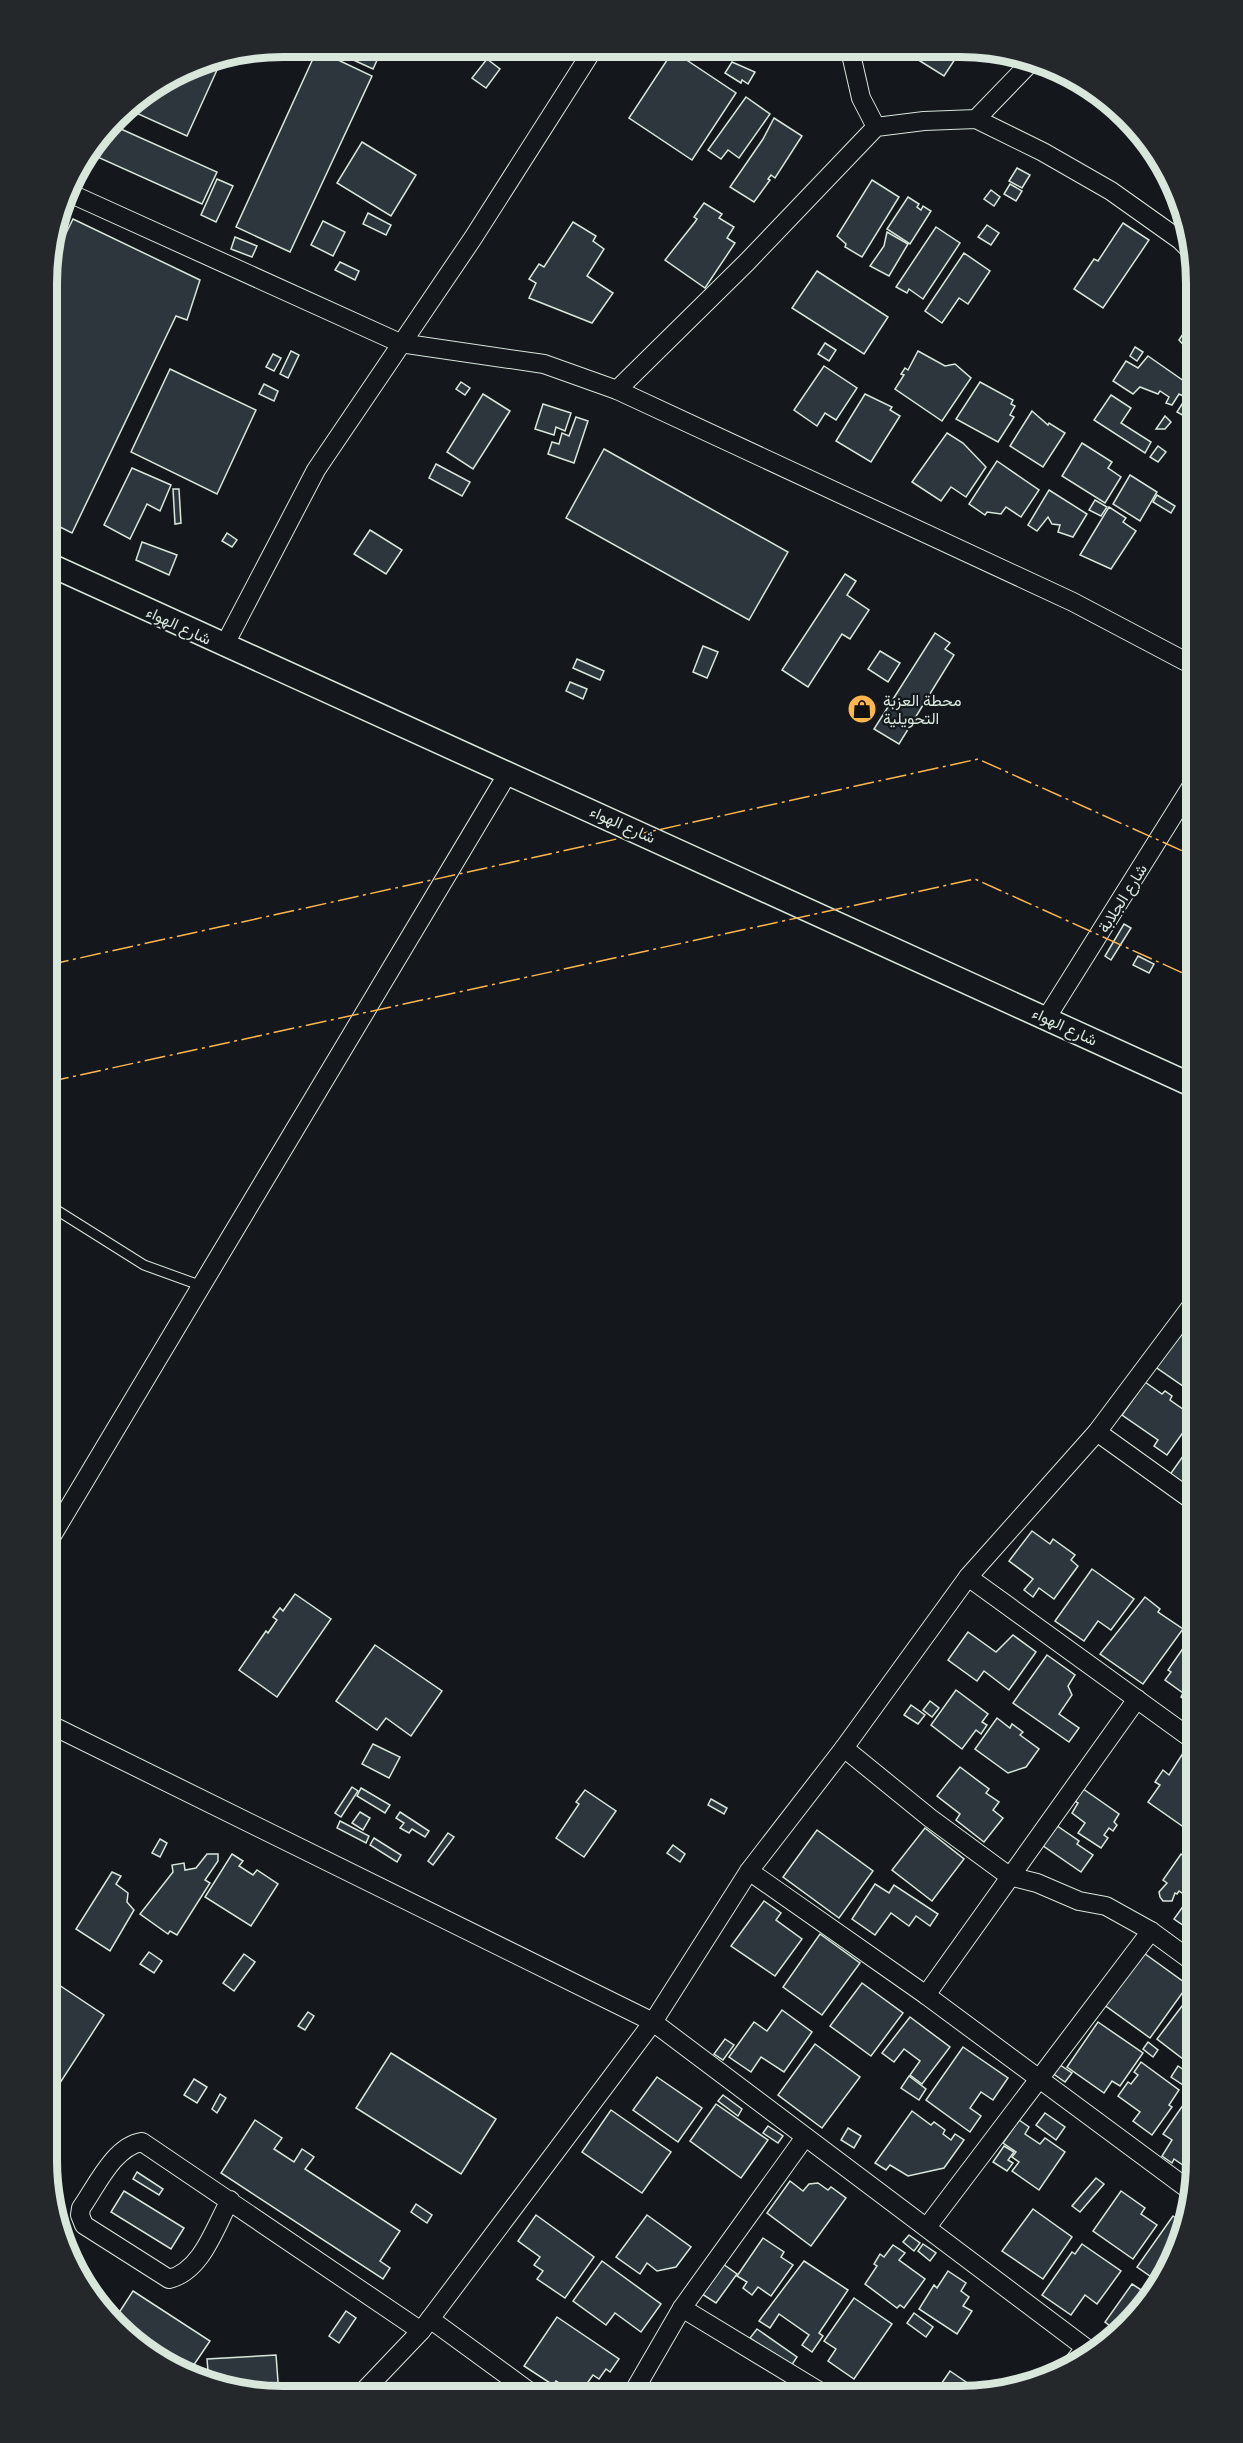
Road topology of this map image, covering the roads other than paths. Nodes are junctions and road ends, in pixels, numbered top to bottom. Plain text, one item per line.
1 (588, 57) edge
2 (852, 57) edge
3 (1025, 67) edge
4 (976, 119) junction
5 (876, 127) junction
6 (74, 195) edge
7 (1182, 242) edge
8 (400, 343) junction
9 (617, 390) junction
10 (57, 568) edge
11 (224, 646) junction
12 (1186, 662) edge
13 (508, 773) junction
14 (1186, 795) edge
15 (1047, 1017) junction
16 (1186, 1082) edge
17 (57, 1210) edge
18 (202, 1286) junction
19 (1186, 1313) edge
20 (1097, 1432) junction
21 (1186, 1496) edge
22 (57, 1527) edge
23 (968, 1577) junction
24 (1137, 1699) junction
25 (57, 1728) edge
26 (1186, 1735) edge
27 (844, 1748) junction
28 (749, 1871) junction
29 (1009, 1876) junction
30 (1151, 1931) junction
31 (1186, 1957) edge
32 (926, 1995) junction
33 (653, 2022) junction
34 (1038, 2080) junction
35 (805, 2137) junction
36 (1184, 2187) edge
37 (230, 2200) junction
38 (927, 2227) junction
39 (682, 2308) junction
40 (425, 2325) junction
41 (1086, 2348) edge
42 (368, 2386) edge
43 (520, 2386) edge
44 (637, 2386) edge
45 (804, 2386) edge

1 - 8 street
2 - 5 street
3 - 4 street
4 - 5 street
4 - 7 street
5 - 9 street
6 - 8 street
8 - 9 street
8 - 11 street
9 - 12 street
10 - 11 street, شارع الهواء
11 - 13 street, شارع الهواء
13 - 15 street, شارع الهواء
13 - 18 street
14 - 15 street, شارع الجلابة
15 - 16 street, شارع الهواء
17 - 18 lane
18 - 22 street
19 - 20 street
20 - 21 street
20 - 23 street
23 - 24 street
23 - 27 street
24 - 26 street
24 - 29 street
25 - 33 street
27 - 28 street
27 - 29 street
28 - 32 street
28 - 33 street
29 - 30 street
29 - 32 street
30 - 31 street
30 - 34 street
32 - 34 street
33 - 35 street
33 - 40 street
34 - 36 street
34 - 38 street
35 - 38 street
35 - 39 street
37 - 37 street
37 - 40 street
38 - 41 street
39 - 44 street
39 - 45 street
40 - 42 street
40 - 43 street

